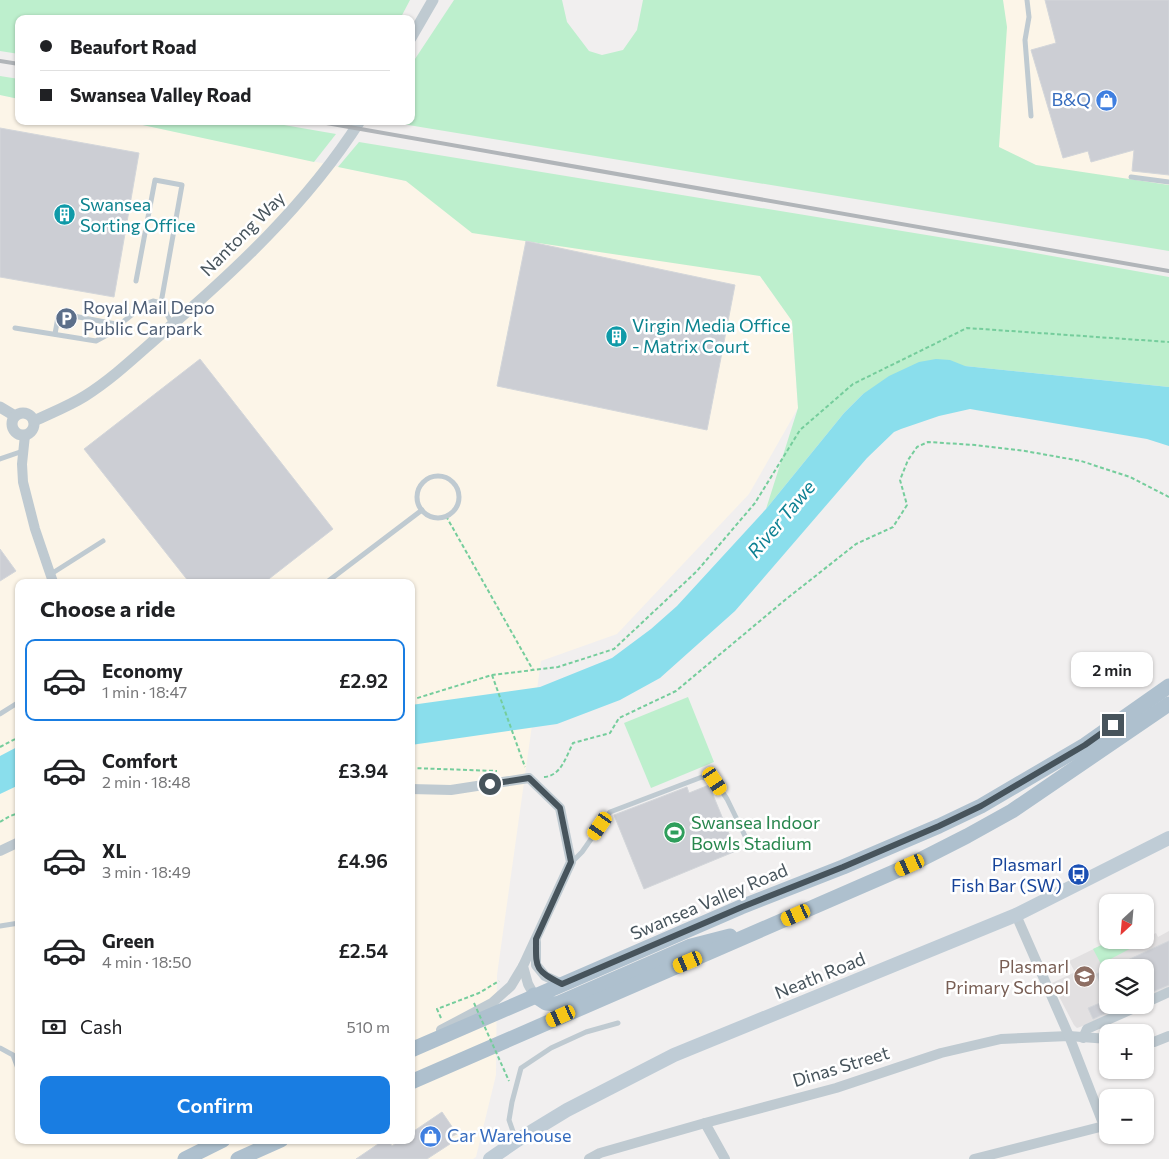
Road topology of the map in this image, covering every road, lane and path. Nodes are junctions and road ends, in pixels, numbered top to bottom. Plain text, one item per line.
1 (434, 0) edge
2 (1027, 0) edge
3 (415, 31) edge
4 (1030, 116) dead end
5 (357, 125) edge
6 (1132, 178) dead end
7 (1169, 182) edge
8 (136, 281) dead end
9 (161, 303) junction
10 (121, 325) junction
11 (173, 325) junction
12 (15, 328) dead end
13 (55, 334) junction
14 (1169, 342) edge
15 (0, 407) edge
16 (15, 416) junction
17 (34, 421) junction
18 (25, 435) junction
19 (23, 451) junction
20 (0, 459) edge
21 (1169, 497) edge
22 (422, 510) junction
23 (446, 516) junction
24 (103, 541) dead end
25 (51, 578) edge
26 (331, 579) edge
27 (533, 670) junction
28 (492, 675) junction
29 (1169, 686) edge
30 (415, 699) edge
31 (1169, 704) edge
32 (15, 705) edge
33 (0, 714) edge
34 (15, 739) edge
35 (0, 747) edge
36 (415, 768) edge
37 (500, 772) dead end
38 (529, 778) junction
39 (415, 789) edge
40 (15, 814) edge
41 (0, 822) edge
42 (1169, 838) edge
43 (748, 842) dead end
44 (15, 844) edge
45 (0, 851) edge
46 (571, 862) junction
47 (1016, 915) junction
48 (779, 923) junction
49 (15, 924) edge
50 (0, 926) edge
51 (536, 939) junction
52 (523, 966) junction
53 (500, 980) dead end
54 (562, 984) junction
55 (1169, 992) edge
56 (534, 996) junction
57 (1154, 999) edge
58 (474, 1003) dead end
59 (1121, 1014) edge
60 (442, 1018) dead end
61 (618, 1023) dead end
62 (1069, 1036) junction
63 (1169, 1036) edge
64 (1083, 1038) junction
65 (1099, 1039) edge
66 (1154, 1042) edge
67 (415, 1044) edge
68 (0, 1048) edge
69 (415, 1048) edge
70 (15, 1061) edge
71 (415, 1080) edge
72 (509, 1081) dead end
73 (704, 1123) junction
74 (516, 1141) junction
75 (215, 1144) edge
76 (272, 1144) edge
77 (185, 1159) edge
78 (238, 1159) edge
79 (490, 1159) edge
80 (589, 1159) edge
81 (725, 1159) edge
82 (974, 1159) edge

1 - 3 street
2 - 4 lane
5 - 11 street, Nantong Way
6 - 7 lane
8 - 9 lane
9 - 10 lane
9 - 11 lane
10 - 13 lane
10 - 13 lane
11 - 17 street, Nantong Way
12 - 13 lane
14 - 27 path
15 - 16 street
16 - 17 street
16 - 18 street
17 - 18 street, Nantong Way
18 - 19 street
19 - 20 lane
19 - 25 street
21 - 38 path
22 - 23 lane
22 - 23 lane
22 - 26 lane
23 - 27 path
24 - 25 lane
27 - 28 path
28 - 30 path
28 - 38 path
29 - 54 main road, Swansea Valley Road
31 - 48 main road
32 - 33 lane
34 - 35 path
36 - 37 path
38 - 39 street
38 - 46 street
40 - 41 path
42 - 47 main road, Neath Road
43 - 46 lane
44 - 45 street
46 - 51 street
47 - 62 street
47 - 74 main road, Neath Road
48 - 56 main road
48 - 71 main road
49 - 50 lane
51 - 52 street
51 - 54 street
52 - 56 street
52 - 67 street
53 - 60 path
54 - 56 main road, Swansea Valley Road
55 - 57 street
56 - 69 main road, Swansea Valley Road
58 - 72 path, bridge
59 - 64 street
61 - 74 lane
62 - 64 street, Dinas Street
62 - 73 street, Dinas Street
62 - 82 street
63 - 66 street
64 - 65 street, Dinas Street
68 - 70 lane
73 - 80 street, Dinas Street
73 - 81 street
74 - 79 main road, Neath Road
75 - 77 main road
76 - 78 main road

